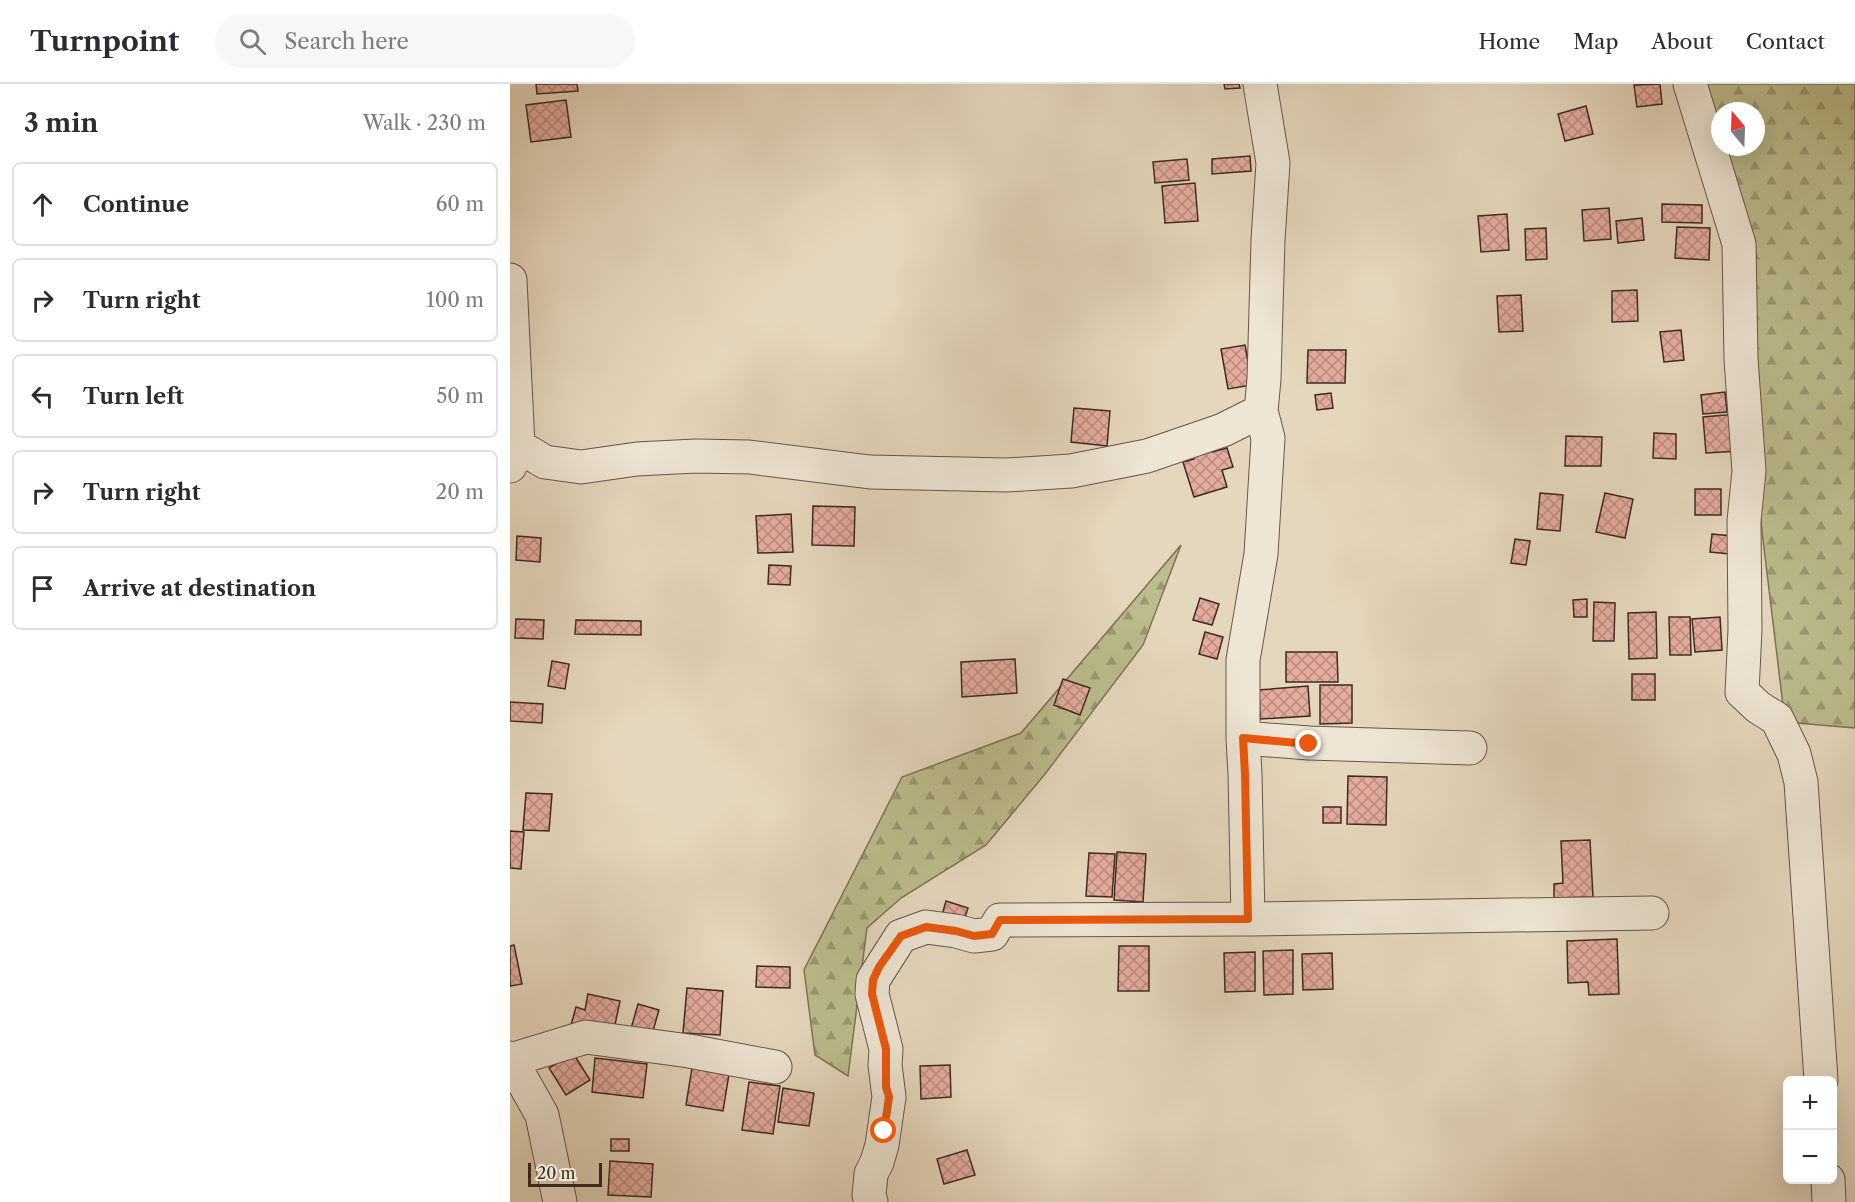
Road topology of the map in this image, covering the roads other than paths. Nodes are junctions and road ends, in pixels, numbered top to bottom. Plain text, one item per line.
1 (1260, 84) edge
2 (1690, 84) edge
3 (510, 280) edge
4 (1261, 411) junction
5 (514, 456) edge
6 (1243, 738) junction
7 (1470, 748) dead end
8 (1652, 913) dead end
9 (1248, 919) junction
10 (511, 1059) edge
11 (775, 1068) dead end
12 (1821, 1076) edge
13 (1828, 1184) edge
14 (560, 1202) edge
15 (871, 1202) edge
16 (1829, 1202) edge

1 - 4 street
2 - 12 street
3 - 5 street
4 - 5 street
4 - 6 street
6 - 7 street
6 - 9 street
8 - 9 street
9 - 15 street
10 - 11 street
10 - 14 street
13 - 16 street

